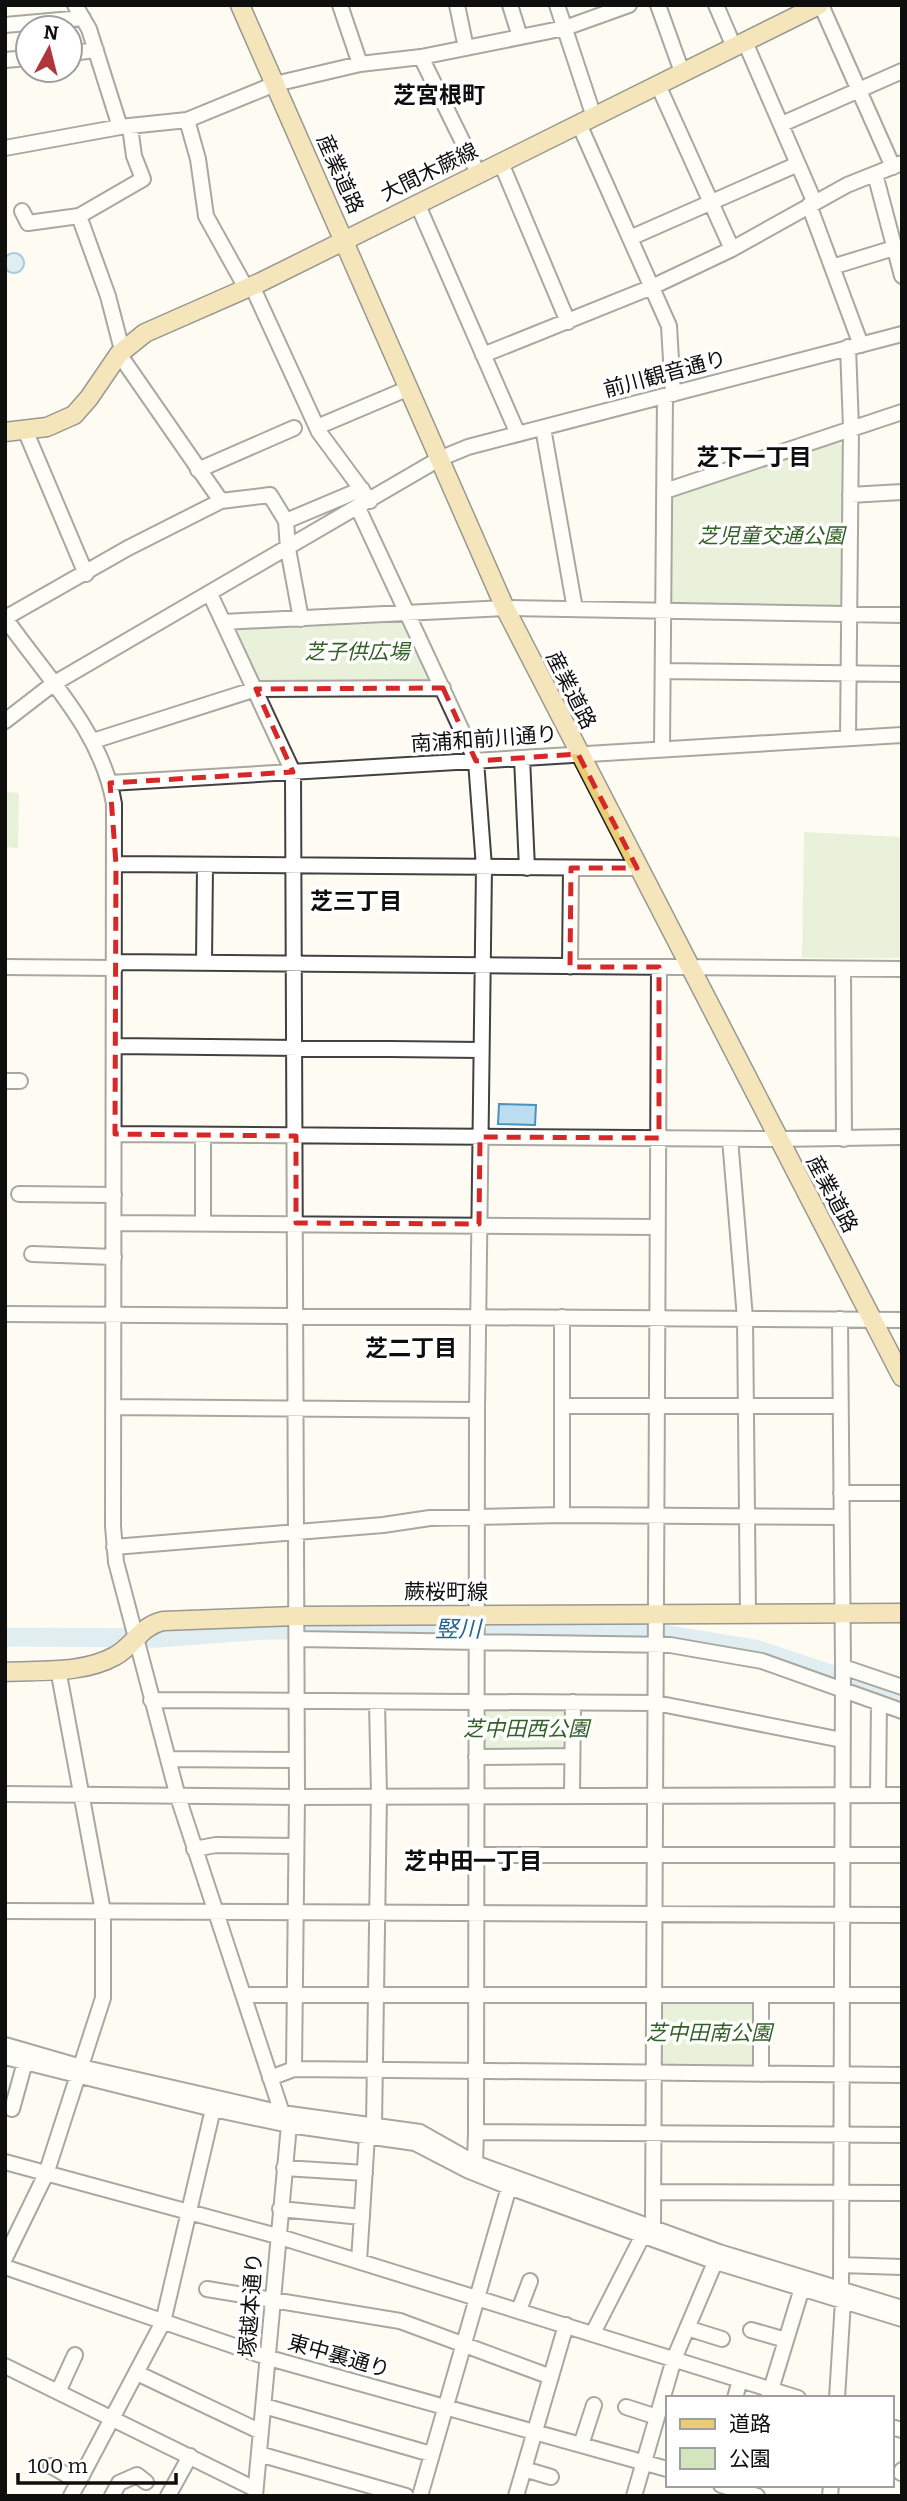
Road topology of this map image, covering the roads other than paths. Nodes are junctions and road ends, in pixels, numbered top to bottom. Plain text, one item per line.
1 (240, 5) edge
2 (340, 5) edge
3 (457, 5) edge
4 (510, 5) edge
5 (557, 5) edge
6 (629, 5) edge
7 (658, 5) edge
8 (716, 5) edge
9 (820, 5) edge
10 (79, 11) edge
11 (5, 24) edge
12 (565, 27) junction
13 (520, 37) junction
14 (739, 45) junction
15 (466, 48) junction
16 (96, 50) junction
17 (84, 51) edge
18 (421, 57) junction
19 (360, 64) junction
20 (902, 71) edge
21 (682, 72) junction
22 (275, 84) junction
23 (659, 85) junction
24 (860, 90) junction
25 (187, 120) junction
26 (587, 120) junction
27 (782, 124) junction
28 (125, 127) junction
29 (5, 148) edge
30 (501, 163) junction
31 (798, 164) junction
32 (897, 165) edge
33 (478, 173) junction
34 (874, 174) junction
35 (711, 202) junction
36 (417, 203) junction
37 (811, 203) junction
38 (22, 211) dead end
39 (79, 216) junction
40 (630, 238) junction
41 (344, 239) junction
42 (894, 248) junction
43 (732, 249) junction
44 (832, 267) junction
45 (902, 276) edge
46 (249, 287) junction
47 (652, 287) junction
48 (568, 322) junction
49 (902, 334) edge
50 (854, 346) junction
51 (120, 352) junction
52 (483, 355) junction
53 (409, 388) junction
54 (669, 395) junction
55 (902, 412) edge
56 (317, 427) junction
57 (294, 428) dead end
58 (543, 428) junction
59 (851, 428) junction
60 (25, 430) junction
61 (5, 432) edge
62 (518, 434) junction
63 (439, 459) junction
64 (198, 470) junction
65 (665, 491) junction
66 (902, 492) edge
67 (850, 495) junction
68 (364, 499) junction
69 (221, 501) junction
70 (286, 521) junction
71 (288, 549) junction
72 (86, 574) junction
73 (209, 594) junction
74 (505, 608) junction
75 (575, 609) junction
76 (664, 611) junction
77 (409, 612) junction
78 (849, 614) junction
79 (902, 615) edge
80 (5, 618) edge
81 (301, 619) junction
82 (223, 622) junction
83 (663, 671) junction
84 (849, 673) junction
85 (902, 674) edge
86 (53, 684) junction
87 (443, 688) junction
88 (256, 689) junction
89 (5, 721) edge
90 (902, 735) edge
91 (848, 738) junction
92 (93, 741) junction
93 (662, 749) junction
94 (578, 754) junction
95 (522, 758) junction
96 (477, 761) junction
97 (293, 772) junction
98 (110, 783) junction
99 (116, 864) junction
100 (205, 866) junction
101 (295, 867) junction
102 (484, 867) junction
103 (527, 868) junction
104 (571, 868) junction
105 (637, 868) junction
106 (204, 963) junction
107 (296, 964) junction
108 (116, 965) junction
109 (482, 966) junction
110 (5, 967) edge
111 (570, 967) junction
112 (659, 967) junction
113 (689, 968) junction
114 (843, 969) junction
115 (902, 969) edge
116 (115, 1046) junction
117 (296, 1048) junction
118 (481, 1050) junction
119 (115, 1135) junction
120 (203, 1135) junction
121 (296, 1136) junction
122 (480, 1137) junction
123 (902, 1137) edge
124 (659, 1138) junction
125 (730, 1139) junction
126 (778, 1139) junction
127 (844, 1139) junction
128 (19, 1194) dead end
129 (114, 1195) junction
130 (114, 1223) junction
131 (203, 1223) junction
132 (296, 1223) junction
133 (479, 1224) junction
134 (658, 1227) junction
135 (32, 1254) dead end
136 (114, 1257) junction
137 (5, 1314) edge
138 (114, 1315) junction
139 (296, 1316) junction
140 (478, 1317) junction
141 (562, 1317) junction
142 (658, 1317) junction
143 (745, 1318) junction
144 (840, 1319) junction
145 (872, 1319) junction
146 (902, 1320) edge
147 (902, 1377) edge
148 (562, 1406) junction
149 (746, 1406) junction
150 (840, 1406) junction
151 (114, 1407) junction
152 (656, 1408) junction
153 (296, 1409) junction
154 (477, 1410) junction
155 (841, 1493) junction
156 (902, 1493) edge
157 (562, 1515) junction
158 (655, 1516) junction
159 (747, 1516) junction
160 (477, 1517) junction
161 (841, 1517) junction
162 (296, 1533) junction
163 (114, 1547) junction
164 (843, 1613) junction
165 (902, 1613) edge
166 (748, 1614) junction
167 (477, 1617) junction
168 (656, 1618) junction
169 (297, 1628) junction
170 (136, 1637) junction
171 (477, 1638) junction
172 (656, 1642) junction
173 (58, 1669) junction
174 (5, 1672) edge
175 (843, 1678) junction
176 (902, 1687) edge
177 (151, 1700) junction
178 (297, 1701) junction
179 (477, 1702) junction
180 (573, 1702) junction
181 (377, 1703) junction
182 (656, 1703) junction
183 (879, 1703) junction
184 (902, 1711) edge
185 (842, 1740) junction
186 (572, 1756) junction
187 (476, 1757) junction
188 (168, 1759) junction
189 (297, 1760) junction
190 (5, 1794) edge
191 (82, 1794) junction
192 (379, 1795) junction
193 (572, 1795) junction
194 (842, 1795) junction
195 (878, 1795) junction
196 (902, 1795) edge
197 (476, 1796) junction
198 (656, 1796) junction
199 (178, 1797) junction
200 (297, 1797) junction
201 (296, 1846) junction
202 (194, 1849) junction
203 (843, 1854) junction
204 (476, 1855) junction
205 (655, 1855) junction
206 (902, 1855) edge
207 (5, 1911) edge
208 (103, 1911) junction
209 (216, 1912) junction
210 (295, 1912) junction
211 (377, 1912) junction
212 (476, 1913) junction
213 (655, 1913) junction
214 (842, 1913) junction
215 (902, 1915) edge
216 (294, 1993) junction
217 (376, 1993) junction
218 (475, 1993) junction
219 (654, 1994) junction
220 (243, 1995) junction
221 (761, 1995) junction
222 (841, 1995) junction
223 (902, 1995) edge
224 (5, 2045) edge
225 (5, 2057) edge
226 (25, 2062) junction
227 (294, 2069) junction
228 (375, 2070) junction
229 (80, 2072) junction
230 (476, 2072) junction
231 (653, 2073) junction
232 (761, 2074) junction
233 (840, 2075) junction
234 (902, 2075) edge
235 (270, 2078) junction
236 (12, 2109) dead end
237 (213, 2109) junction
238 (285, 2119) junction
239 (371, 2131) junction
240 (475, 2132) junction
241 (654, 2134) junction
242 (840, 2134) junction
243 (902, 2135) edge
244 (5, 2162) edge
245 (472, 2167) junction
246 (284, 2168) junction
247 (47, 2174) junction
248 (365, 2174) junction
249 (509, 2187) junction
250 (654, 2192) junction
251 (841, 2193) junction
252 (902, 2193) edge
253 (280, 2209) junction
254 (190, 2213) junction
255 (362, 2217) junction
256 (648, 2231) junction
257 (277, 2236) junction
258 (718, 2257) junction
259 (5, 2258) edge
260 (359, 2261) junction
261 (841, 2265) junction
262 (5, 2267) edge
263 (902, 2267) edge
264 (530, 2281) dead end
265 (802, 2288) junction
266 (206, 2290) dead end
267 (842, 2295) junction
268 (477, 2297) junction
269 (273, 2303) junction
270 (902, 2308) edge
271 (519, 2310) junction
272 (902, 2319) edge
273 (163, 2322) junction
274 (566, 2325) junction
275 (687, 2328) junction
276 (751, 2330) dead end
277 (593, 2333) junction
278 (722, 2339) dead end
279 (786, 2340) junction
280 (463, 2344) junction
281 (75, 2355) dead end
282 (269, 2358) junction
283 (674, 2358) junction
284 (5, 2366) edge
285 (137, 2373) junction
286 (551, 2377) junction
287 (740, 2380) junction
288 (58, 2392) junction
289 (770, 2394) edge
290 (736, 2396) edge
291 (837, 2396) edge
292 (594, 2405) dead end
293 (264, 2406) junction
294 (444, 2407) junction
295 (626, 2407) dead end
296 (657, 2417) junction
297 (113, 2418) junction
298 (261, 2432) junction
299 (534, 2432) junction
300 (581, 2445) junction
301 (259, 2454) junction
302 (431, 2454) junction
303 (190, 2456) junction
304 (643, 2462) junction
305 (51, 2466) dead end
306 (524, 2469) junction
307 (666, 2469) edge
308 (551, 2477) dead end
309 (79, 2482) junction
310 (146, 2482) dead end
311 (742, 2491) edge
312 (255, 2492) edge
313 (118, 2493) edge
314 (71, 2496) edge
315 (168, 2496) edge
316 (406, 2496) edge
317 (420, 2496) edge
318 (516, 2496) edge
319 (634, 2496) edge
320 (757, 2496) edge

1 - 22 main road, 産業道路
2 - 19 street
3 - 15 street
4 - 13 street
5 - 12 street
6 - 12 street
7 - 21 street
8 - 14 street
9 - 14 main road, 大間木蕨線
9 - 24 street
10 - 11 street
10 - 16 street
12 - 13 street
12 - 26 street
13 - 15 street
14 - 21 main road, 大間木蕨線
14 - 27 street
15 - 18 street
16 - 17 street
16 - 28 street
18 - 19 street
18 - 33 street
19 - 22 street
20 - 24 street
21 - 23 main road, 大間木蕨線
22 - 25 street
22 - 41 main road, 産業道路
23 - 26 main road, 大間木蕨線
23 - 35 street
24 - 27 street
24 - 32 street
25 - 28 street
25 - 46 street
26 - 30 main road, 大間木蕨線
26 - 40 street
27 - 31 street
28 - 29 street
28 - 39 street
30 - 33 main road, 大間木蕨線
30 - 48 street
31 - 35 street
31 - 37 street
32 - 34 street
33 - 36 main road, 大間木蕨線
34 - 37 street
34 - 42 street
35 - 40 street
35 - 43 street
36 - 41 main road, 大間木蕨線
36 - 52 street
37 - 43 street
37 - 44 street
38 - 39 street
39 - 51 street
40 - 47 street
41 - 46 main road, 大間木蕨線
41 - 53 main road, 産業道路
42 - 44 street
42 - 45 street
43 - 47 street
44 - 50 street
46 - 51 main road, 大間木蕨線
46 - 56 street
47 - 48 street
47 - 54 street
48 - 52 street
49 - 50 street, 前川観音通り
50 - 54 street, 前川観音通り
50 - 59 street
51 - 60 main road, 大間木蕨線
51 - 64 street
52 - 62 street
53 - 56 street
53 - 63 main road, 産業道路
54 - 58 street, 前川観音通り
54 - 65 street
55 - 59 street
56 - 68 street
57 - 64 street
58 - 62 street, 前川観音通り
58 - 75 street
59 - 65 street
59 - 67 street
60 - 61 main road, 大間木蕨線
60 - 72 street
62 - 63 street, 前川観音通り
63 - 68 street, 前川観音通り
63 - 74 main road, 産業道路
64 - 69 street
65 - 76 street
66 - 67 street
67 - 78 street
68 - 70 street
68 - 71 street
68 - 77 street
69 - 70 street
69 - 72 street
70 - 71 street
71 - 73 street
71 - 81 street
72 - 80 street
73 - 82 street
73 - 86 street
74 - 75 street
74 - 77 street
74 - 94 main road, 産業道路
75 - 76 street
76 - 78 street
76 - 83 street
77 - 81 street
77 - 87 street
78 - 79 street
78 - 84 street
80 - 86 street
81 - 82 street
82 - 88 street
83 - 84 street
83 - 93 street
84 - 85 street
84 - 91 street
86 - 89 street
86 - 92 street
87 - 88 street
87 - 96 street
88 - 92 street
88 - 97 street
90 - 91 street, 南浦和前川通り
91 - 93 street, 南浦和前川通り
92 - 98 street
93 - 94 street, 南浦和前川通り
94 - 95 street, 南浦和前川通り
94 - 105 main road, 産業道路
95 - 96 street, 南浦和前川通り
95 - 103 street
96 - 97 street, 南浦和前川通り
96 - 102 street
97 - 98 street, 南浦和前川通り
97 - 101 street
98 - 99 street
99 - 100 street
99 - 108 street
100 - 101 street
100 - 106 street
101 - 102 street
101 - 107 street
102 - 103 street
102 - 109 street
103 - 104 street
104 - 105 street
104 - 111 street
105 - 113 main road, 産業道路
106 - 107 street
106 - 108 street
107 - 109 street
107 - 117 street
108 - 110 street
108 - 116 street
109 - 111 street
109 - 118 street
111 - 112 street
112 - 113 street
112 - 124 street
113 - 114 street
113 - 126 main road, 産業道路
114 - 115 street
114 - 127 street
116 - 117 street
116 - 119 street
117 - 118 street
117 - 121 street
118 - 122 street
119 - 120 street
119 - 129 street
120 - 121 street
120 - 131 street
121 - 122 street
121 - 132 street
122 - 124 street
122 - 133 street
123 - 127 street
124 - 125 street
124 - 134 street
125 - 126 street
125 - 143 street
126 - 127 street
126 - 145 main road, 産業道路
128 - 129 street
129 - 130 street
130 - 131 street
130 - 136 street
131 - 132 street
132 - 133 street
132 - 139 street
133 - 134 street
133 - 140 street
134 - 142 street
135 - 136 street
136 - 138 street
137 - 138 street
138 - 139 street
138 - 151 street
139 - 140 street
139 - 153 street
140 - 141 street
140 - 154 street
141 - 142 street
141 - 148 street
142 - 143 street
142 - 152 street
143 - 144 street
143 - 149 street
144 - 145 street
144 - 150 street
145 - 146 street
145 - 147 main road, 産業道路
148 - 152 street
148 - 157 street
149 - 150 street
149 - 152 street
149 - 159 street
150 - 155 street
151 - 153 street
151 - 163 street
152 - 158 street
153 - 154 street
153 - 162 street
154 - 160 street
155 - 156 street
155 - 161 street
157 - 158 street
157 - 160 street
158 - 159 street
158 - 168 street
159 - 161 street
159 - 166 street
160 - 162 street
160 - 167 street
161 - 164 street
162 - 163 street
162 - 169 street
163 - 170 street
164 - 165 main road, 蕨桜町線
164 - 166 main road, 蕨桜町線
164 - 175 street
166 - 168 main road, 蕨桜町線
167 - 168 main road, 蕨桜町線
167 - 169 main road, 蕨桜町線
167 - 171 street
168 - 172 street
169 - 170 main road, 蕨桜町線
169 - 171 street
169 - 178 street
170 - 173 main road, 蕨桜町線
170 - 177 street
171 - 172 street
171 - 179 street
172 - 175 street
172 - 182 street
173 - 174 main road, 蕨桜町線
173 - 191 street
175 - 176 street
175 - 183 street
175 - 185 street
177 - 178 street
177 - 188 street
178 - 181 street
178 - 189 street
179 - 180 street
179 - 181 street
179 - 187 street
180 - 182 street
180 - 186 street
181 - 192 street
182 - 185 street
182 - 198 street
183 - 184 street
183 - 195 street
185 - 194 street
186 - 187 street
186 - 193 street
187 - 197 street
188 - 189 street
188 - 199 street
189 - 200 street
190 - 191 street
191 - 199 street
191 - 208 street
192 - 197 street
192 - 200 street
192 - 211 street
193 - 197 street
193 - 198 street
194 - 195 street
194 - 198 street
194 - 203 street
195 - 196 street
197 - 204 street
198 - 205 street
199 - 200 street
199 - 202 street
200 - 201 street
201 - 202 street
201 - 210 street
202 - 209 street
203 - 205 street
203 - 206 street
203 - 214 street
204 - 205 street
204 - 212 street
205 - 213 street
207 - 208 street
208 - 209 street
208 - 229 street
209 - 210 street
209 - 220 street
210 - 211 street
210 - 216 street
211 - 212 street
211 - 217 street
212 - 213 street
212 - 218 street
213 - 214 street
213 - 219 street
214 - 215 street
214 - 222 street
216 - 217 street
216 - 220 street
216 - 227 street
217 - 218 street
217 - 228 street
218 - 219 street
218 - 230 street
219 - 221 street
219 - 231 street
220 - 235 street
221 - 222 street
221 - 232 street
222 - 223 street
222 - 233 street
224 - 229 street
225 - 226 street
226 - 229 street
226 - 236 street
227 - 228 street
227 - 235 street
228 - 230 street
228 - 239 street
229 - 237 street
229 - 238 street
229 - 247 street
230 - 231 street
230 - 240 street
231 - 232 street
231 - 241 street
232 - 233 street
233 - 234 street
233 - 242 street
235 - 238 street
237 - 238 street
237 - 254 street
238 - 239 street
238 - 246 street, 塚越本通り
239 - 245 street
239 - 248 street
240 - 241 street
240 - 245 street
241 - 242 street
241 - 250 street
242 - 243 street
242 - 251 street
244 - 247 street
245 - 249 street
245 - 256 street
246 - 248 street
246 - 253 street, 塚越本通り
247 - 254 street
247 - 259 street
248 - 255 street
249 - 256 street
249 - 268 street
250 - 251 street
250 - 256 street
251 - 252 street
251 - 261 street
253 - 255 street
253 - 257 street, 塚越本通り
254 - 257 street
254 - 273 street
255 - 260 street
256 - 258 street
256 - 277 street
257 - 260 street
257 - 269 street, 塚越本通り
258 - 265 street
258 - 267 street
258 - 275 street
260 - 268 street
261 - 263 street
261 - 267 street
262 - 273 street, 東中裏通り
264 - 271 street
265 - 267 street
265 - 279 street
266 - 269 street
267 - 270 street
267 - 272 street
267 - 291 street
268 - 271 street
268 - 280 street
269 - 280 street
269 - 282 street, 塚越本通り
271 - 274 street
273 - 282 street, 東中裏通り
273 - 285 street
274 - 277 street
274 - 286 street
275 - 278 street
275 - 283 street
276 - 279 street
277 - 283 street
279 - 289 street
280 - 286 street
280 - 294 street
281 - 288 street
282 - 293 street, 塚越本通り
282 - 294 street, 東中裏通り
283 - 287 street
283 - 296 street
284 - 288 street
285 - 297 street
285 - 298 street
286 - 299 street
287 - 289 street
287 - 290 street
288 - 297 street
292 - 300 street
293 - 298 street, 塚越本通り
293 - 302 street
294 - 299 street, 東中裏通り
294 - 302 street
295 - 296 street
296 - 304 street
297 - 303 street
297 - 309 street
298 - 301 street, 塚越本通り
299 - 300 street, 東中裏通り
299 - 306 street
300 - 304 street, 東中裏通り
301 - 312 street, 塚越本通り
301 - 316 street
302 - 317 street
303 - 312 street
303 - 315 street
304 - 307 street, 東中裏通り
304 - 319 street
305 - 309 street
306 - 308 street
306 - 318 street
309 - 314 street
310 - 313 street
311 - 320 street

